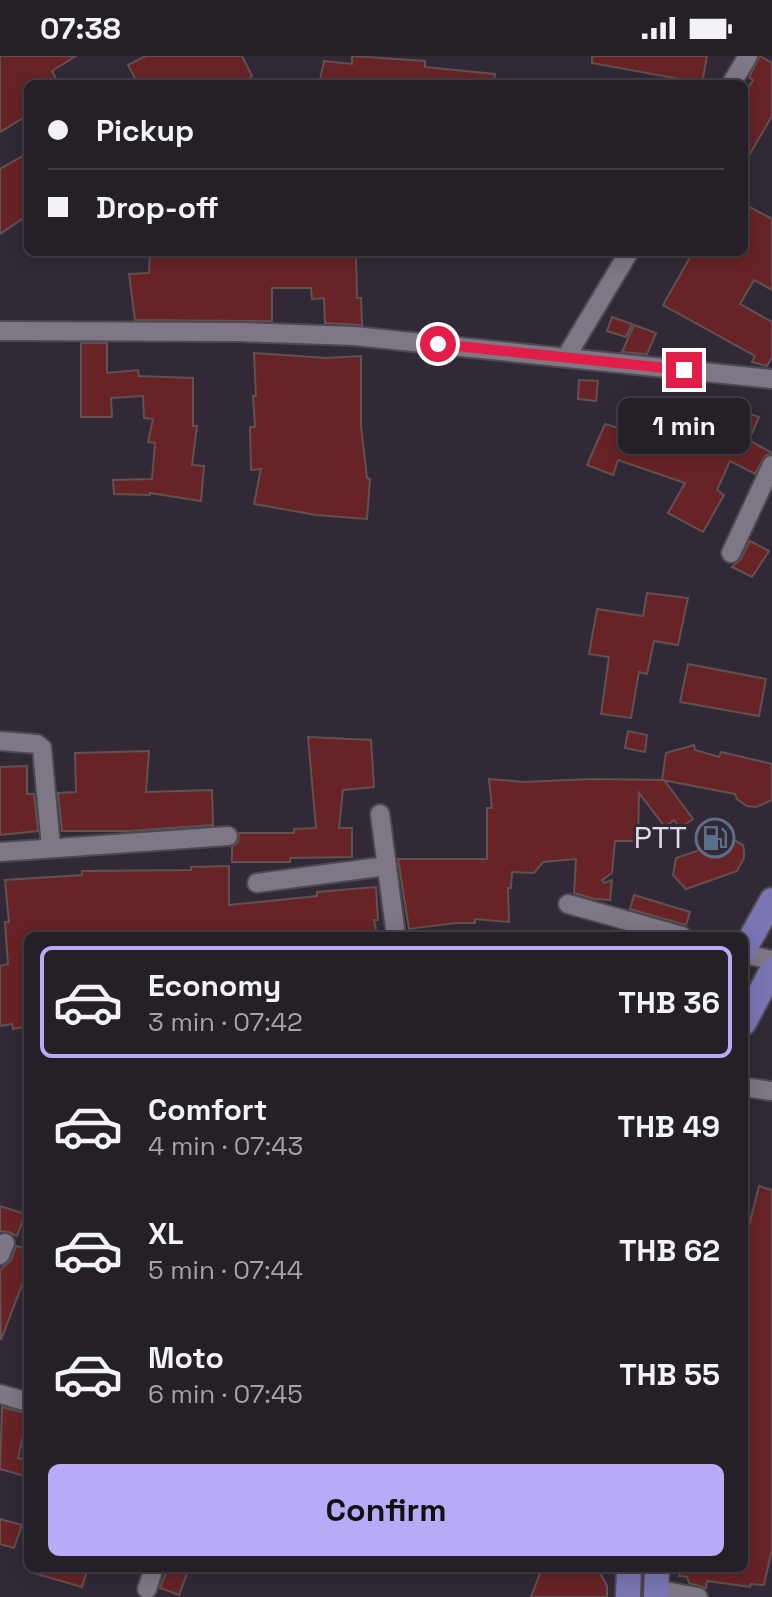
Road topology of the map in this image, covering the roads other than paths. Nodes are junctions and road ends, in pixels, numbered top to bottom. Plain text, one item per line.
1 (748, 56) edge
2 (733, 80) edge
3 (627, 256) edge
4 (0, 331) edge
5 (566, 357) junction
6 (772, 379) edge
7 (772, 465) edge
8 (731, 553) dead end
9 (0, 741) edge
10 (380, 814) dead end
11 (228, 836) dead end
12 (51, 847) junction
13 (0, 852) edge
14 (387, 866) junction
15 (257, 883) dead end
16 (772, 900) edge
17 (568, 904) dead end
18 (395, 932) edge
19 (668, 932) edge
20 (748, 945) edge
21 (748, 953) edge
22 (772, 960) edge
23 (772, 970) edge
24 (748, 1015) edge
25 (748, 1088) edge
26 (772, 1091) edge
27 (0, 1394) edge
28 (24, 1401) edge
29 (153, 1572) edge
30 (626, 1572) edge
31 (656, 1585) edge
32 (147, 1589) dead end
33 (628, 1597) edge
34 (698, 1597) edge

1 - 2 street
3 - 5 street
4 - 5 street
5 - 6 street
7 - 8 street
9 - 12 street
10 - 14 street
11 - 12 street
12 - 13 street
14 - 15 street
14 - 18 street
16 - 20 main road
17 - 19 street
21 - 22 street
23 - 24 main road
25 - 26 street
27 - 28 street
29 - 32 street
30 - 33 main road
31 - 34 street

